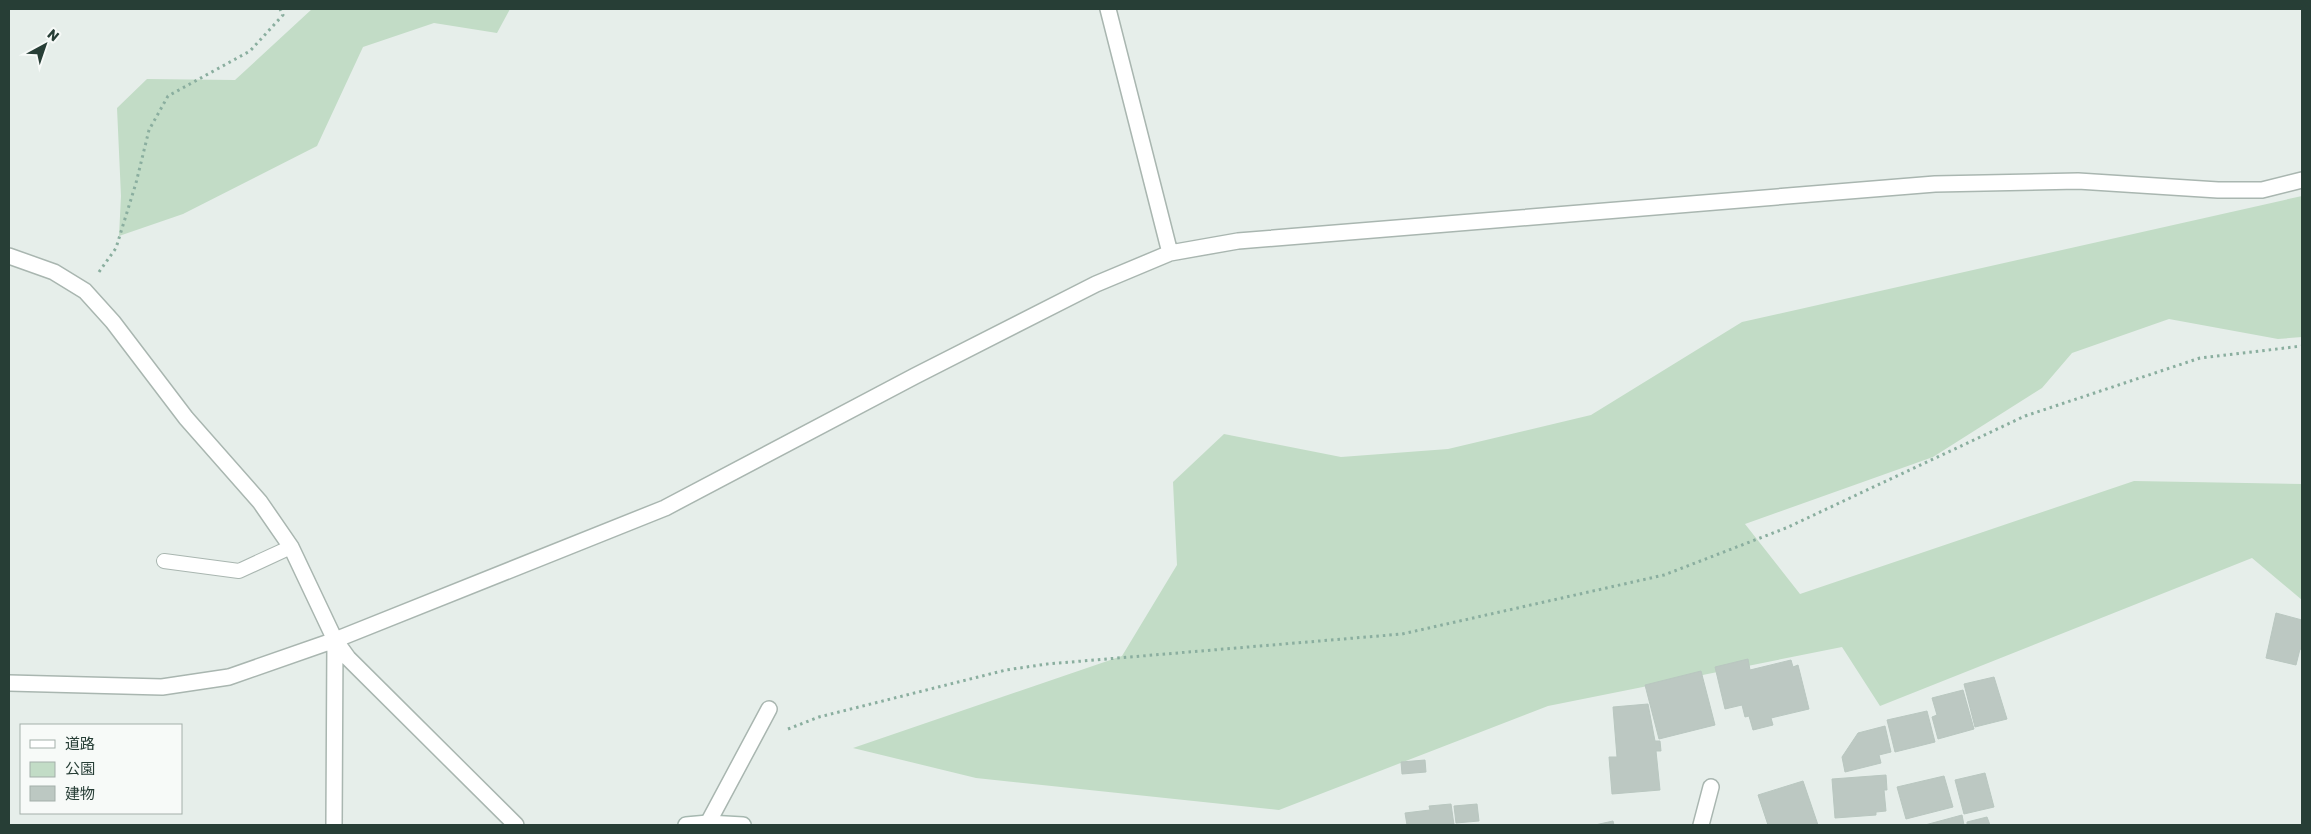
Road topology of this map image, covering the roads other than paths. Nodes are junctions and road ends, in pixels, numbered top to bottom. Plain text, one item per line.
1 (1108, 9) edge
2 (2302, 180) edge
3 (1170, 254) junction
4 (9, 256) edge
5 (291, 547) junction
6 (164, 561) dead end
7 (335, 640) junction
8 (9, 683) edge
9 (769, 709) dead end
10 (1711, 787) dead end
11 (708, 823) junction
12 (334, 825) edge
13 (516, 825) edge
14 (686, 825) edge
15 (743, 825) edge
16 (1701, 825) edge

1 - 3 street
2 - 3 street
3 - 7 street
4 - 5 street
5 - 6 lane
5 - 7 street
7 - 8 street
7 - 12 street
7 - 13 street
9 - 11 street
10 - 16 street
11 - 14 street
11 - 15 street

